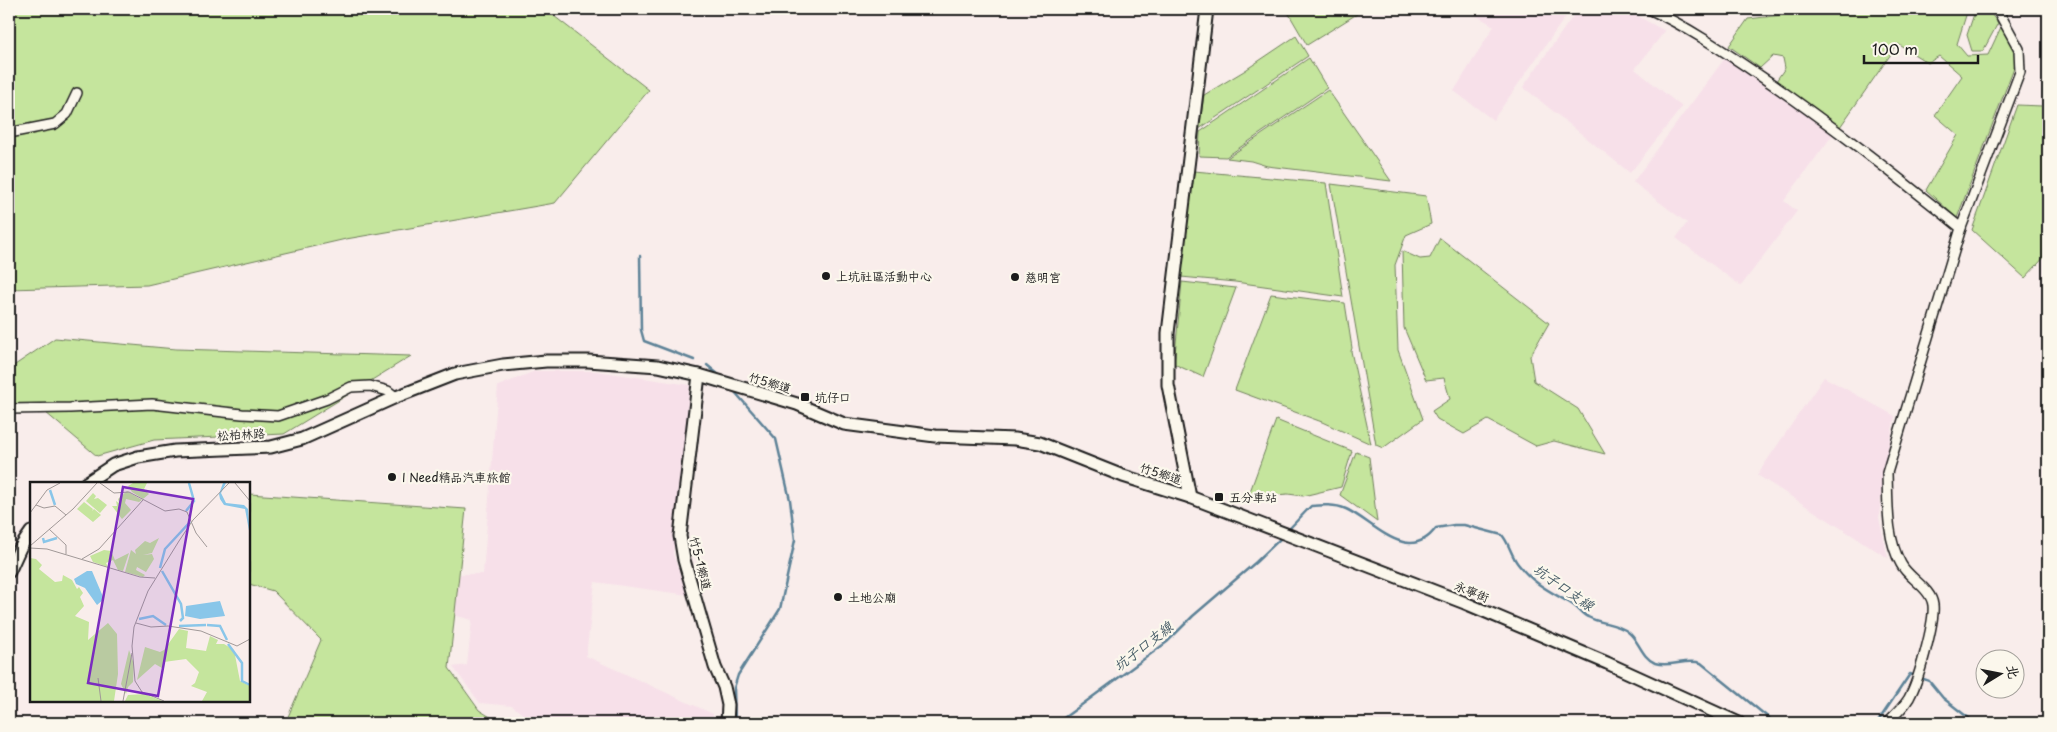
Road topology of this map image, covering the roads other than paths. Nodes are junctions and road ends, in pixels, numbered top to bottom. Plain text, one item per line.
1 (1207, 9) edge
2 (1648, 9) edge
3 (1997, 9) edge
4 (77, 93) dead end
5 (9, 133) edge
6 (1961, 228) junction
7 (699, 375) junction
8 (396, 398) junction
9 (9, 408) edge
10 (88, 482) edge
11 (1190, 497) junction
12 (30, 533) edge
13 (9, 572) edge
14 (728, 723) edge
15 (1740, 723) edge
16 (1887, 723) edge

1 - 11 street
2 - 6 street
3 - 6 street
4 - 5 street
6 - 16 street
7 - 8 street, 竹5鄉道
7 - 11 street, 竹5鄉道
7 - 14 street, 竹5-1鄉道
8 - 9 street
8 - 10 street, 松柏林路
11 - 15 street, 永寧街
12 - 13 street

